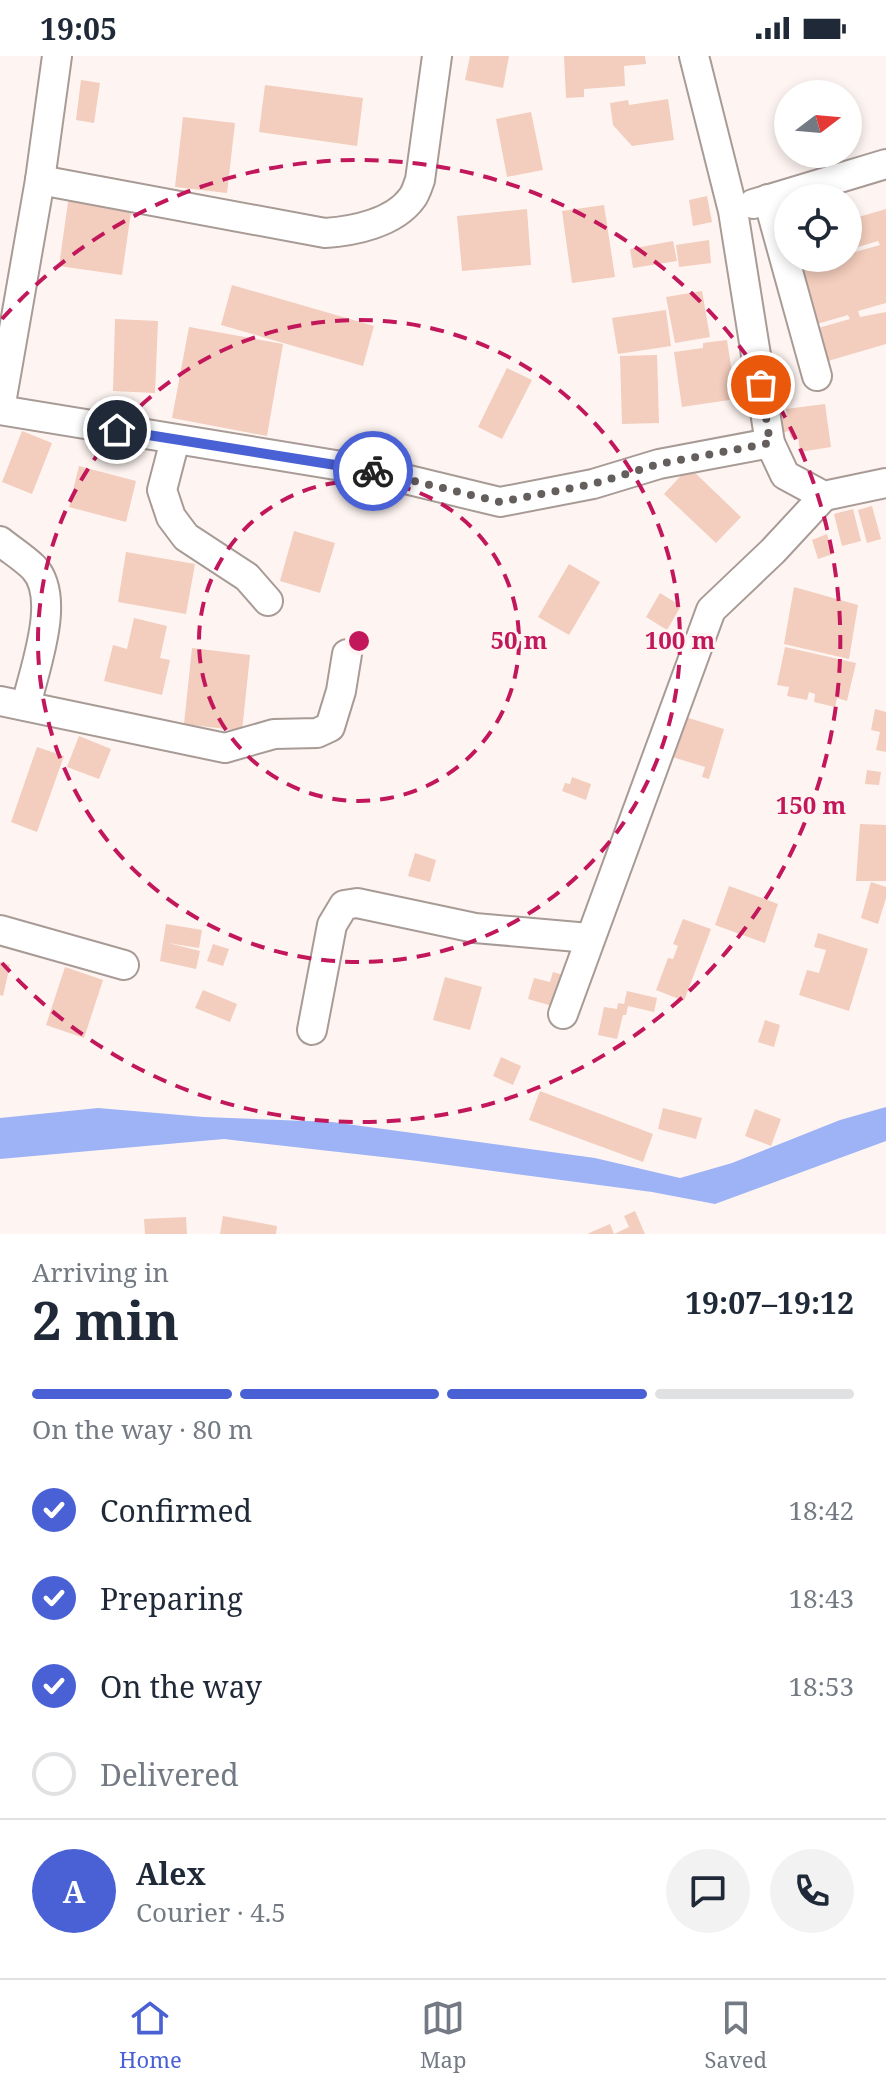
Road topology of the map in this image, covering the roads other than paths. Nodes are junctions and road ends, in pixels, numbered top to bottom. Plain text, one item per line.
1 (57, 56) edge
2 (437, 56) edge
3 (694, 56) edge
4 (886, 164) edge
5 (40, 180) junction
6 (768, 199) junction
7 (733, 211) junction
8 (817, 376) dead end
9 (0, 410) edge
10 (175, 440) junction
11 (770, 443) junction
12 (886, 483) edge
13 (824, 496) junction
14 (0, 541) edge
15 (268, 601) dead end
16 (347, 654) dead end
17 (13, 704) edge
18 (0, 930) edge
19 (589, 938) junction
20 (124, 965) dead end
21 (563, 1014) dead end
22 (312, 1030) dead end

1 - 5 street
2 - 5 street
3 - 7 street
4 - 6 street
5 - 9 street
6 - 7 street
6 - 8 street
7 - 11 street
9 - 10 street
10 - 11 street
10 - 15 street
11 - 13 street
12 - 13 street
13 - 19 street
14 - 17 street
16 - 17 street
18 - 20 street
19 - 21 street
19 - 22 street

